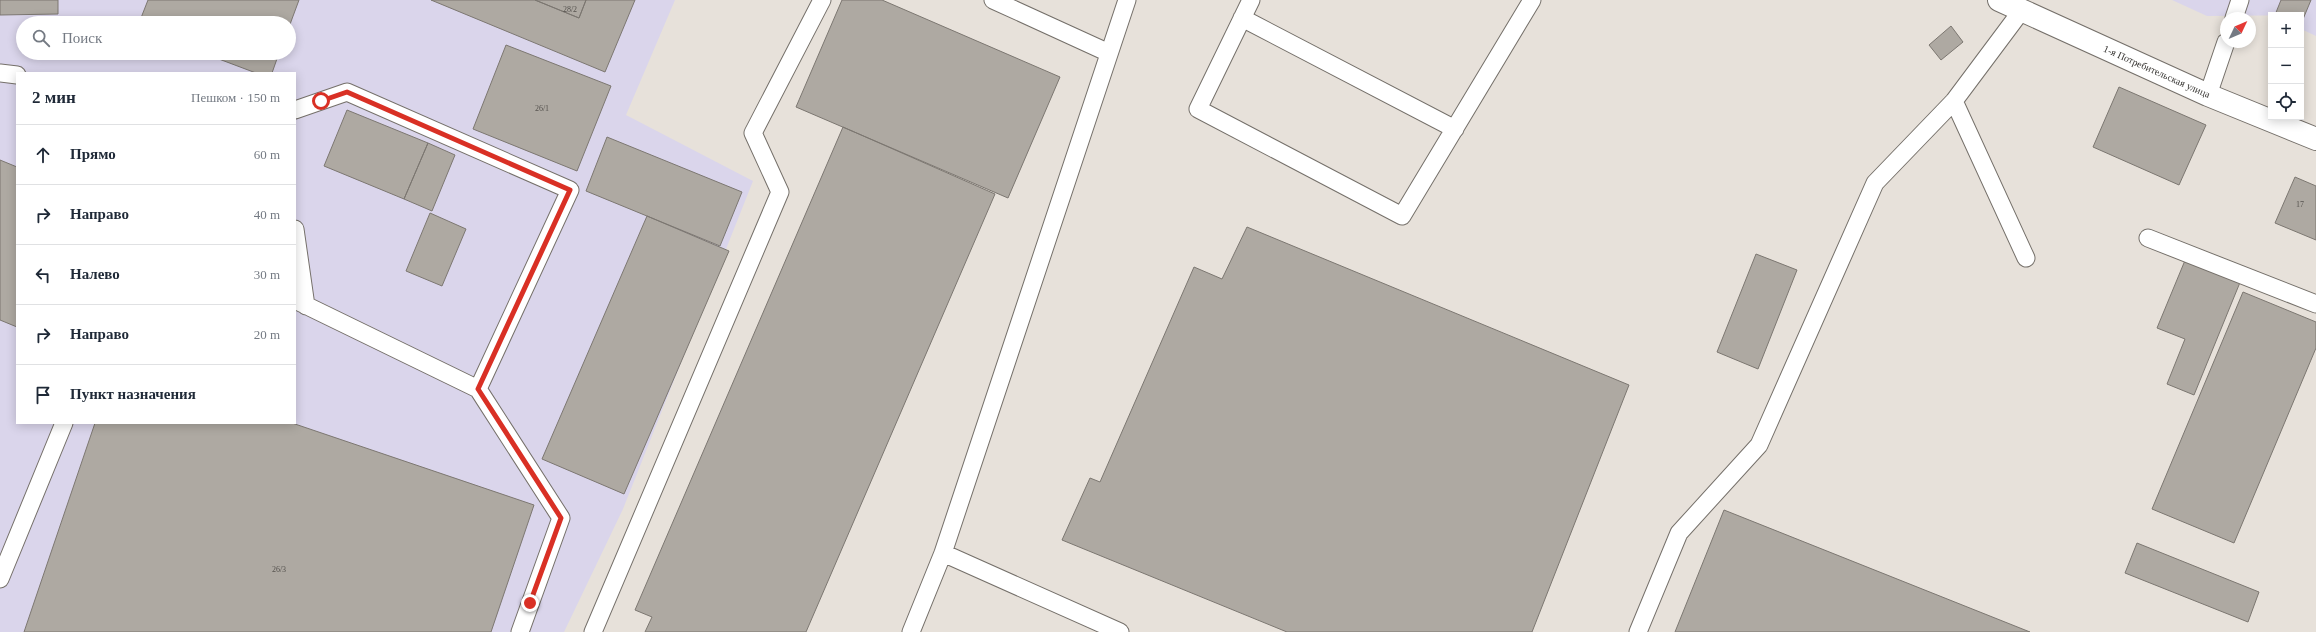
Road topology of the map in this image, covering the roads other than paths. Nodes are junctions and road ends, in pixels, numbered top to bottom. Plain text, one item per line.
1 (822, 0) edge
2 (994, 0) edge
3 (1127, 0) edge
4 (1251, 0) edge
5 (1532, 0) edge
6 (1999, 0) edge
7 (2240, 0) edge
8 (2022, 10) junction
9 (2236, 12) edge
10 (1242, 18) junction
11 (2224, 48) edge
12 (1109, 53) junction
13 (0, 73) edge
14 (16, 75) edge
15 (2208, 95) junction
16 (1954, 101) junction
17 (296, 110) edge
18 (1455, 129) junction
19 (2316, 139) edge
20 (2148, 238) dead end
21 (296, 244) edge
22 (2026, 258) dead end
23 (300, 303) edge
24 (2316, 304) edge
25 (478, 389) junction
26 (64, 424) edge
27 (943, 553) junction
28 (0, 579) edge
29 (520, 632) edge
30 (593, 632) edge
31 (911, 632) edge
32 (1120, 632) edge
33 (1638, 632) edge

1 - 30 lane
2 - 12 lane
3 - 12 lane
4 - 10 lane
5 - 18 lane
6 - 8 street, 1-я Потребительская улица
7 - 9 lane
8 - 15 street, 1-я Потребительская улица
8 - 16 lane
10 - 18 lane
10 - 18 lane
11 - 15 lane
12 - 27 lane
13 - 14 lane
15 - 19 street, 1-я Потребительская улица
16 - 22 lane
16 - 33 lane
17 - 25 lane
20 - 24 lane
21 - 23 lane
23 - 25 lane
25 - 29 lane
26 - 28 lane
27 - 31 lane
27 - 32 lane

